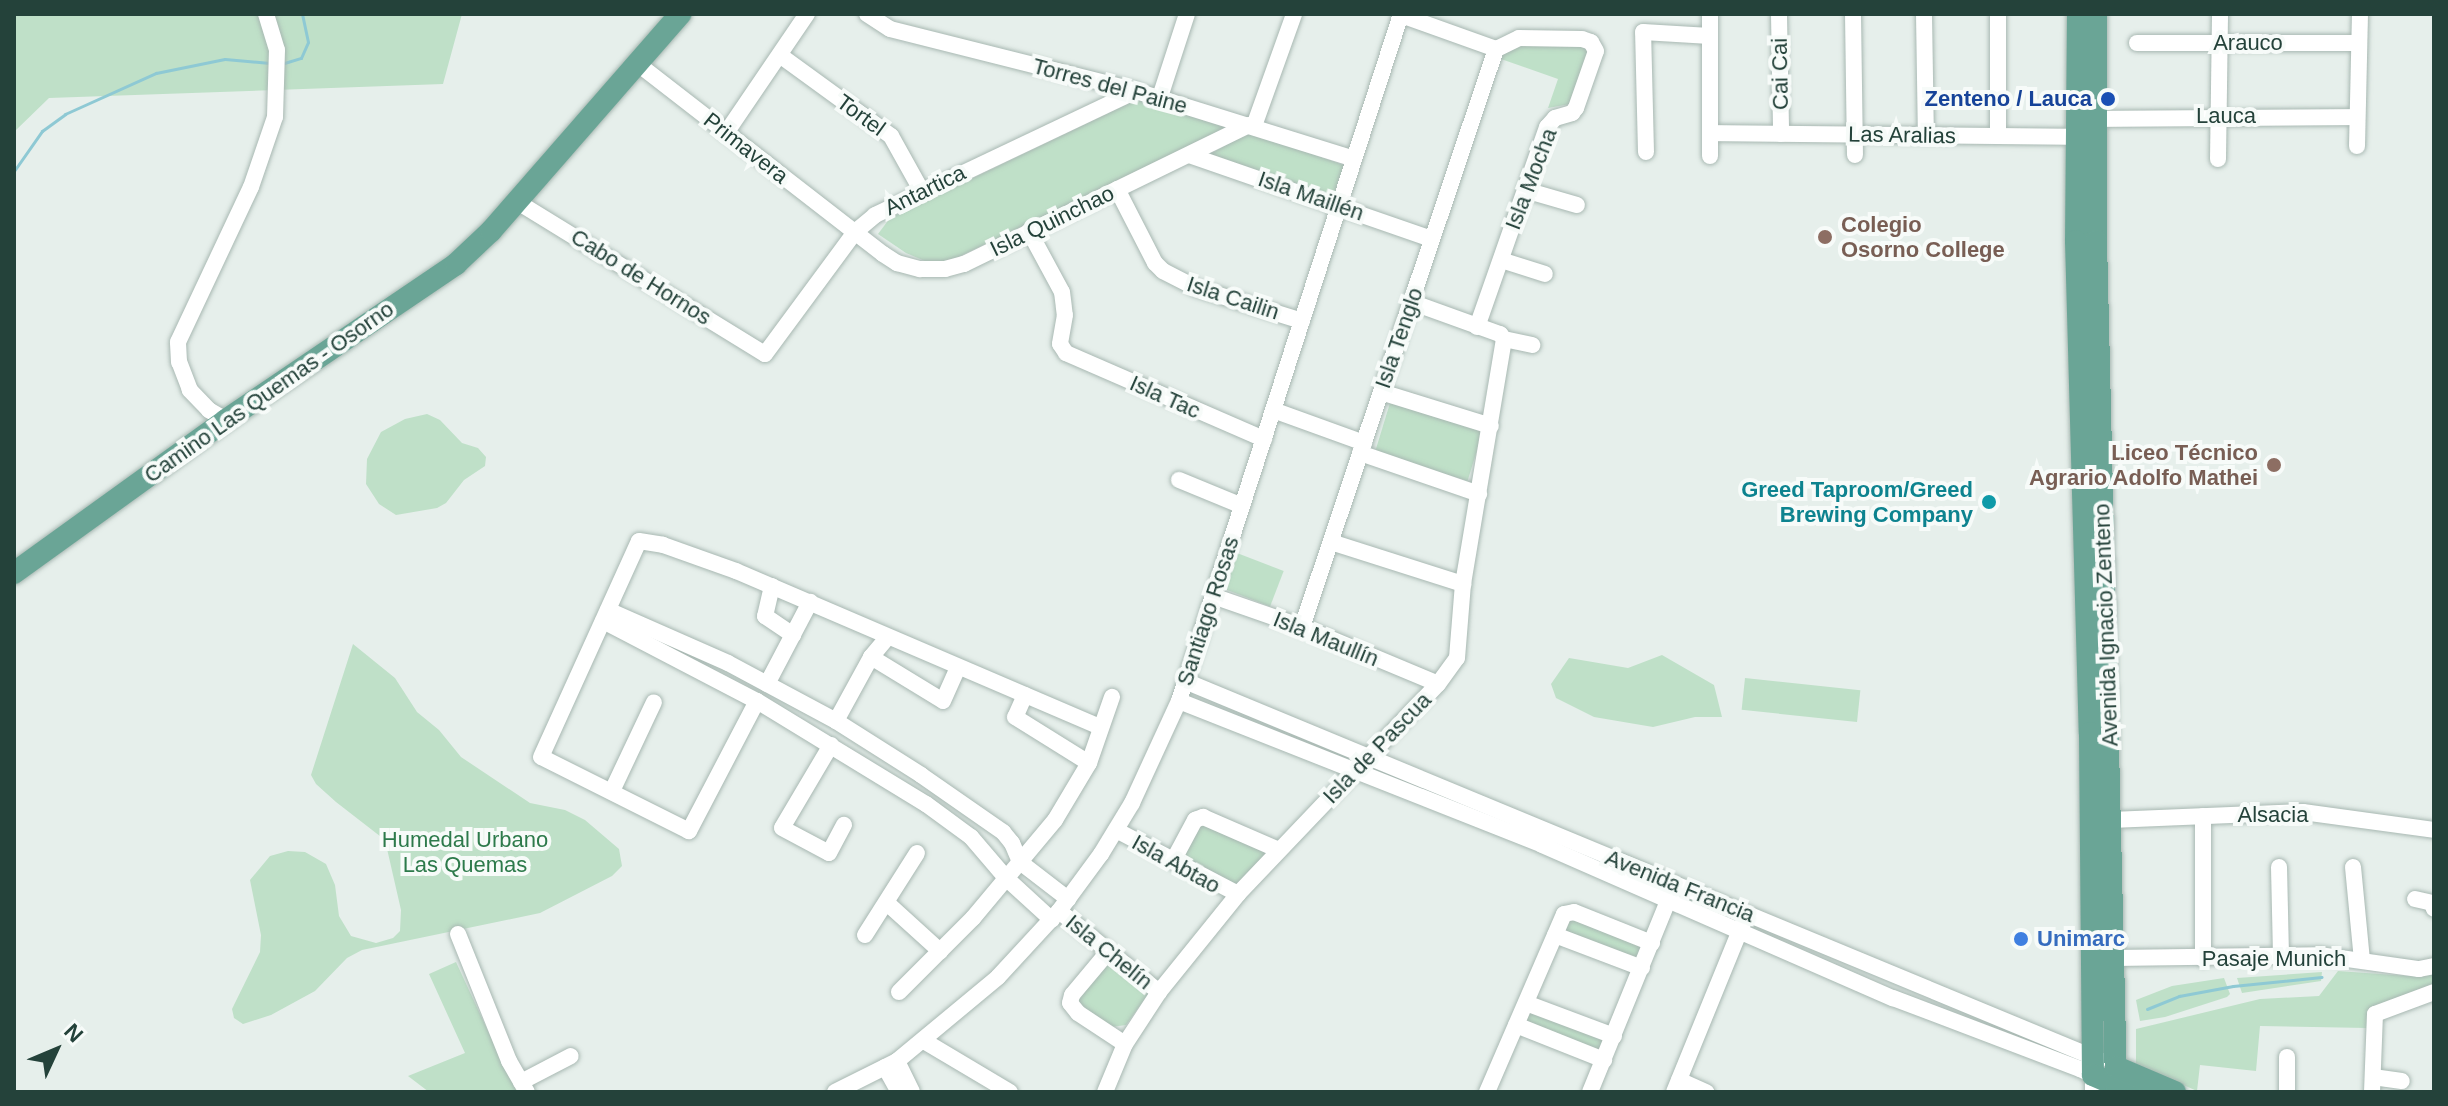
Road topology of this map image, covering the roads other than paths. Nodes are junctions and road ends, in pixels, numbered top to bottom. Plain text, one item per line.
1 (266, 14) edge
2 (680, 14) edge
3 (807, 14) edge
4 (867, 14) edge
5 (1187, 14) edge
6 (1294, 14) edge
7 (1710, 14) edge
8 (1779, 14) edge
9 (1853, 14) edge
10 (1924, 14) edge
11 (1998, 14) edge
12 (2078, 14) edge
13 (2096, 14) edge
14 (2220, 14) edge
15 (2360, 14) edge
16 (1401, 15) edge
17 (1710, 36) junction
18 (2137, 43) dead end
19 (2219, 43) junction
20 (2359, 43) junction
21 (1496, 49) junction
22 (781, 56) junction
23 (638, 64) junction
24 (1136, 91) junction
25 (1160, 97) junction
26 (2218, 115) junction
27 (2357, 117) junction
28 (1252, 125) junction
29 (2088, 131) junction
30 (726, 133) junction
31 (1710, 133) junction
32 (1781, 134) junction
33 (1855, 135) junction
34 (1926, 135) junction
35 (1998, 136) junction
36 (2357, 146) dead end
37 (1646, 152) dead end
38 (1189, 155) junction
39 (1855, 155) dead end
40 (1710, 156) dead end
41 (1354, 159) junction
42 (2218, 159) dead end
43 (1117, 189) junction
44 (921, 190) junction
45 (1525, 190) junction
46 (516, 201) junction
47 (1340, 204) junction
48 (1577, 205) dead end
49 (1029, 231) junction
50 (855, 232) junction
51 (1432, 239) junction
52 (1501, 260) junction
53 (1545, 274) dead end
54 (1411, 302) junction
55 (1302, 321) junction
56 (1477, 327) junction
57 (1504, 339) junction
58 (1532, 345) dead end
59 (765, 354) joint
60 (1381, 392) junction
61 (1273, 410) junction
62 (226, 420) junction
63 (1491, 426) junction
64 (1264, 439) junction
65 (1362, 448) junction
66 (1179, 480) dead end
67 (1479, 494) junction
68 (1242, 506) junction
69 (1331, 542) junction
70 (14, 573) edge
71 (1463, 584) junction
72 (772, 586) junction
73 (1213, 596) junction
74 (810, 602) junction
75 (605, 615) junction
76 (1302, 627) junction
77 (793, 635) junction
78 (888, 637) junction
79 (871, 657) junction
80 (958, 667) junction
81 (1185, 681) junction
82 (767, 684) junction
83 (1438, 684) junction
84 (1025, 695) junction
85 (1112, 697) dead end
86 (757, 701) junction
87 (1179, 701) junction
88 (654, 702) dead end
89 (836, 721) junction
90 (1100, 727) junction
91 (831, 745) junction
92 (1089, 763) junction
93 (2100, 764) junction
94 (1362, 765) junction
95 (612, 791) junction
96 (2203, 816) junction
97 (2111, 820) junction
98 (844, 825) dead end
99 (1116, 830) junction
100 (2434, 830) edge
101 (1279, 850) junction
102 (917, 853) dead end
103 (1173, 861) junction
104 (1020, 862) junction
105 (2279, 867) dead end
106 (2353, 867) dead end
107 (1006, 878) junction
108 (1651, 884) junction
109 (1238, 894) junction
110 (2415, 899) dead end
111 (1668, 901) junction
112 (887, 903) junction
113 (2434, 909) edge
114 (1059, 910) junction
115 (1747, 913) junction
116 (1739, 931) junction
117 (458, 934) dead end
118 (865, 935) dead end
119 (1555, 935) junction
120 (1652, 943) junction
121 (940, 951) junction
122 (1108, 952) junction
123 (2281, 955) junction
124 (2114, 958) junction
125 (2203, 959) junction
126 (2362, 960) junction
127 (2434, 966) edge
128 (1642, 968) junction
129 (899, 992) dead end
130 (1159, 992) junction
131 (2434, 992) edge
132 (1526, 1003) junction
133 (1516, 1025) junction
134 (1614, 1036) junction
135 (924, 1041) junction
136 (1125, 1044) junction
137 (571, 1056) dead end
138 (2287, 1057) dead end
139 (1604, 1060) junction
140 (891, 1064) junction
141 (2093, 1075) edge
142 (2402, 1081) dead end
143 (2120, 1084) edge
144 (2373, 1084) edge
145 (1676, 1086) edge
146 (524, 1087) edge
147 (835, 1092) edge
148 (899, 1092) edge
149 (912, 1092) edge
150 (1010, 1092) edge
151 (1105, 1092) edge
152 (1487, 1092) edge
153 (1590, 1092) edge
154 (1706, 1092) edge
155 (2175, 1092) edge
156 (2287, 1092) edge

1 - 62 street
2 - 23 main road, Camino Las Quemas - Osorno
3 - 22 street
4 - 24 street, Torres del Paine
5 - 25 street
6 - 28 street
7 - 17 street
8 - 32 street, Cai Cai
9 - 33 street
10 - 34 street
11 - 35 street
12 - 29 main road, Avenida Ignacio Zenteno
13 - 29 main road, Avenida Ignacio Zenteno
14 - 19 street
15 - 20 street
16 - 21 street
16 - 41 street, Santiago Rosas
17 - 31 street
17 - 37 street
18 - 19 street, Arauco
19 - 20 street, Arauco
19 - 26 street
20 - 27 street
21 - 45 street, Isla Mocha
21 - 51 street, Isla Tenglo
22 - 30 street
22 - 44 street, Tortel
23 - 30 street, Primavera
23 - 46 main road, Camino Las Quemas - Osorno
24 - 25 street, Torres del Paine
24 - 44 street, Antartica
25 - 28 street, Torres del Paine
26 - 27 street, Lauca
26 - 29 street, Lauca
26 - 42 street
27 - 36 street
28 - 38 street, Isla Quinchao
28 - 41 street, Torres del Paine
29 - 35 street, Las Aralias
29 - 93 main road, Avenida Ignacio Zenteno
30 - 50 street, Primavera
31 - 32 street, Las Aralias
31 - 40 street
32 - 33 street, Las Aralias
33 - 34 street, Las Aralias
33 - 39 street
34 - 35 street, Las Aralias
38 - 43 street, Isla Quinchao
38 - 47 street, Isla Maillén
41 - 47 street, Santiago Rosas
43 - 49 street, Isla Quinchao
43 - 55 street, Isla Cailin
44 - 50 street, Antartica
45 - 48 street
45 - 52 street, Isla Mocha
46 - 59 street, Cabo de Hornos
46 - 62 main road, Camino Las Quemas - Osorno
47 - 51 street, Isla Maillén
47 - 55 street, Santiago Rosas
49 - 50 street, Isla Quinchao
49 - 64 street, Isla Tac
50 - 59 street, Antartica
51 - 54 street, Isla Tenglo
52 - 53 street
52 - 56 street, Isla Mocha
54 - 56 street
54 - 60 street, Isla Tenglo
55 - 61 street, Santiago Rosas
56 - 57 street
57 - 58 street
57 - 63 street, Isla de Pascua
60 - 63 street
60 - 65 street, Isla Tenglo
61 - 64 street, Santiago Rosas
61 - 65 street
62 - 70 main road, Camino Las Quemas - Osorno
63 - 67 street, Isla de Pascua
64 - 68 street, Santiago Rosas
65 - 67 street
65 - 69 street, Isla Tenglo
66 - 68 street
67 - 71 street, Isla de Pascua
68 - 73 street, Santiago Rosas
69 - 71 street
69 - 76 street, Isla Tenglo
71 - 83 street, Isla de Pascua
72 - 74 street
72 - 75 street
72 - 77 street
73 - 76 street, Isla Maullín
73 - 81 street, Santiago Rosas
74 - 77 street
74 - 78 street
75 - 82 street
75 - 86 street
75 - 95 street
76 - 83 street, Isla Maullín
77 - 82 street
78 - 79 street
78 - 80 street
79 - 80 street
79 - 89 street
80 - 84 street
81 - 87 street, Santiago Rosas
81 - 94 street, Avenida Francia
82 - 89 street
83 - 94 street, Isla de Pascua
84 - 90 street
84 - 92 street
85 - 90 street
86 - 91 street
86 - 95 street
87 - 94 street, Avenida Francia
87 - 99 street, Santiago Rosas
88 - 95 street
89 - 104 street
90 - 92 street
91 - 98 street
91 - 107 street
92 - 104 street
93 - 97 main road, Avenida Ignacio Zenteno
93 - 141 main road, Avenida Ignacio Zenteno
94 - 101 street, Isla de Pascua
94 - 108 street, Avenida Francia
96 - 97 street, Alsacia
96 - 100 street, Alsacia
96 - 125 street
97 - 124 main road, Avenida Ignacio Zenteno
99 - 103 street, Isla Abtao
99 - 114 street, Santiago Rosas
101 - 103 street
101 - 109 street, Isla de Pascua
102 - 112 street
103 - 109 street, Isla Abtao
104 - 107 street
104 - 114 street
105 - 123 street
106 - 126 street
107 - 114 street
107 - 121 street
108 - 111 street, Avenida Francia
108 - 115 street, Avenida Francia
109 - 130 street, Isla de Pascua
110 - 113 street
111 - 116 street, Avenida Francia
111 - 120 street
112 - 118 street
112 - 121 street
114 - 122 street, Isla Chelín
114 - 135 street, Santiago Rosas
115 - 116 street
115 - 141 street, Avenida Francia
116 - 141 street, Avenida Francia
116 - 145 street
117 - 146 street
119 - 120 street
119 - 128 street
119 - 132 street
120 - 128 street
121 - 129 street
122 - 130 street, Isla Chelín
122 - 136 street
123 - 125 street, Pasaje Munich
123 - 126 street, Pasaje Munich
124 - 125 street, Pasaje Munich
124 - 143 main road, Avenida Ignacio Zenteno
126 - 127 street, Pasaje Munich
128 - 134 street
130 - 136 street, Isla de Pascua
131 - 144 street
132 - 133 street
132 - 134 street
133 - 139 street
133 - 152 street
134 - 139 street
135 - 140 street, Santiago Rosas
135 - 150 street
136 - 151 street, Isla de Pascua
137 - 146 street
138 - 156 street
139 - 153 street
140 - 147 street, Santiago Rosas
140 - 148 street
140 - 149 street
141 - 143 main road, Avenida Francia
142 - 144 street
143 - 155 main road, Avenida Francia
145 - 154 street

